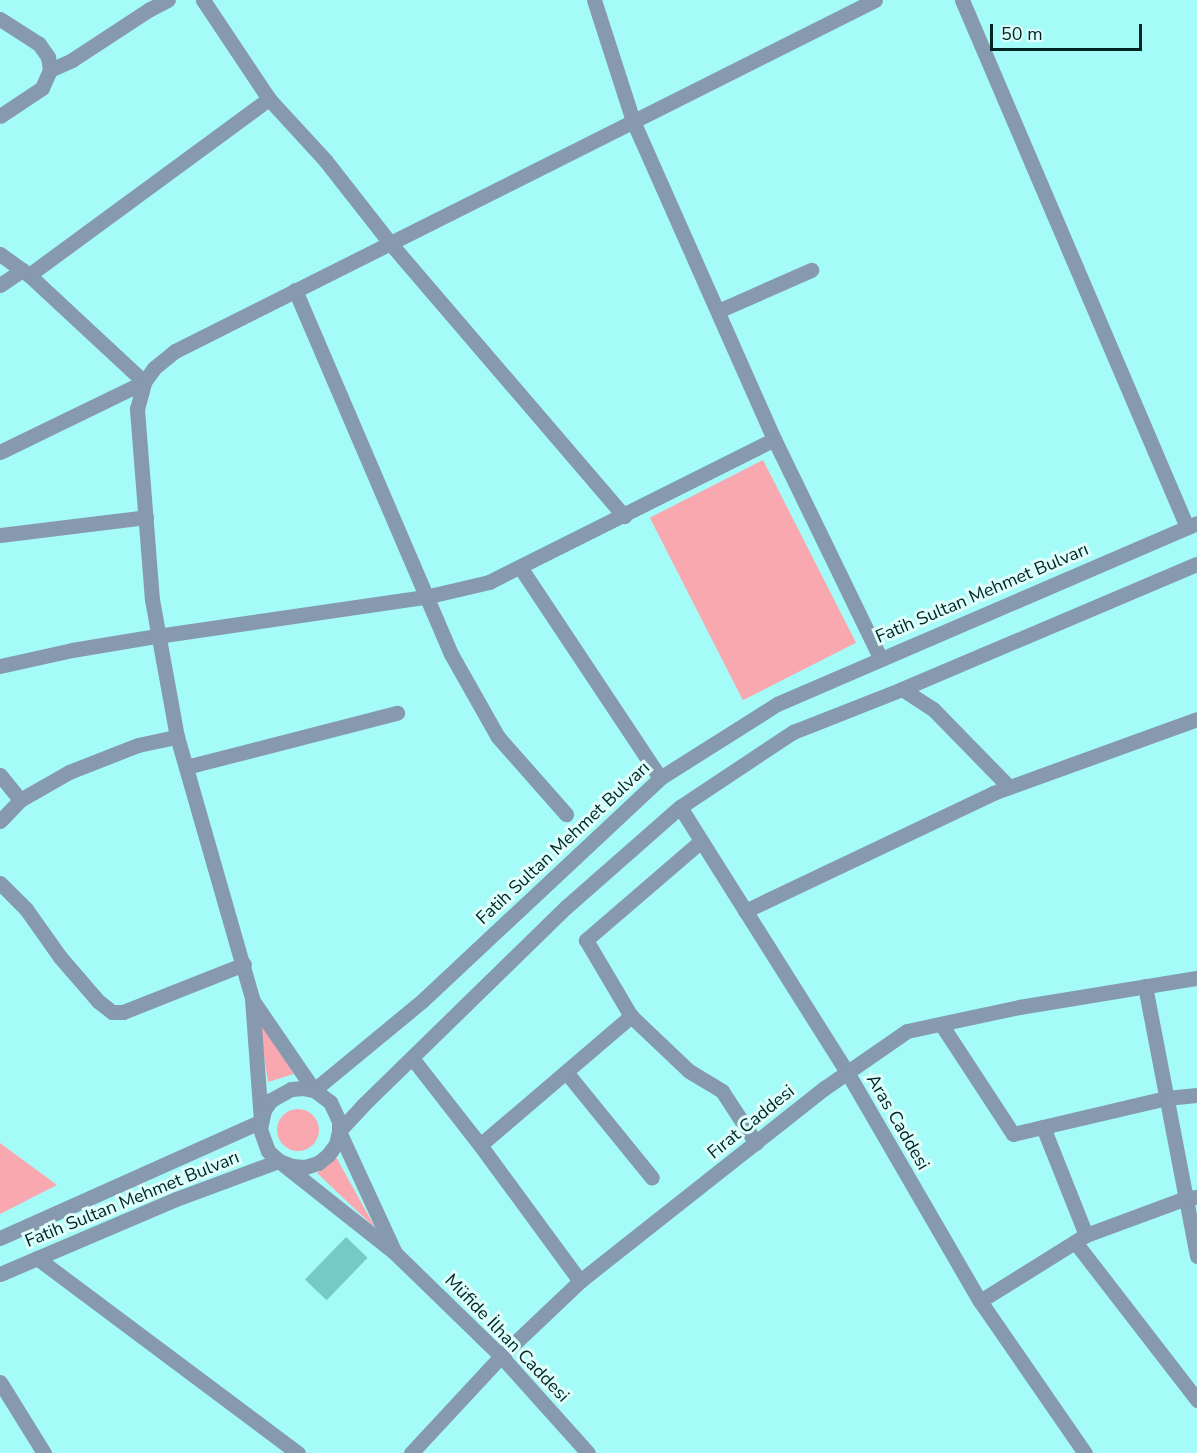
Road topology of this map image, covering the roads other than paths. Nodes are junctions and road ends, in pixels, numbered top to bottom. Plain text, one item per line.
1 (168, 0) edge
2 (202, 0) edge
3 (594, 0) edge
4 (875, 0) edge
5 (962, 0) edge
6 (0, 19) edge
7 (50, 70) junction
8 (269, 99) junction
9 (0, 116) edge
10 (633, 121) junction
11 (390, 243) junction
12 (0, 254) edge
13 (811, 270) dead end
14 (26, 273) junction
15 (0, 285) edge
16 (295, 291) junction
17 (718, 311) junction
18 (144, 382) junction
19 (774, 439) junction
20 (0, 452) edge
21 (624, 516) junction
22 (146, 517) junction
23 (1192, 525) edge
24 (0, 535) edge
25 (1197, 564) edge
26 (520, 567) junction
27 (426, 597) junction
28 (157, 636) junction
29 (880, 657) junction
30 (0, 666) edge
31 (902, 689) junction
32 (397, 713) dead end
33 (1197, 719) edge
34 (177, 737) junction
35 (186, 767) junction
36 (0, 775) edge
37 (660, 778) junction
38 (1009, 787) junction
39 (20, 800) junction
40 (680, 807) junction
41 (566, 814) dead end
42 (0, 821) edge
43 (701, 841) junction
44 (0, 883) edge
45 (746, 911) junction
46 (244, 964) junction
47 (1197, 978) edge
48 (1146, 986) junction
49 (252, 998) junction
50 (631, 1016) junction
51 (940, 1024) junction
52 (412, 1058) junction
53 (566, 1072) junction
54 (846, 1072) junction
55 (314, 1090) junction
56 (1197, 1095) edge
57 (1167, 1098) junction
58 (261, 1121) junction
59 (1043, 1127) junction
60 (339, 1131) junction
61 (756, 1143) junction
62 (480, 1145) junction
63 (279, 1161) junction
64 (652, 1178) dead end
65 (1191, 1197) edge
66 (0, 1238) edge
67 (1081, 1239) junction
68 (395, 1253) junction
69 (1197, 1256) edge
70 (37, 1258) junction
71 (0, 1274) edge
72 (580, 1281) junction
73 (980, 1301) junction
74 (501, 1356) junction
75 (0, 1382) edge
76 (1197, 1400) edge
77 (44, 1453) edge
78 (298, 1453) edge
79 (411, 1453) edge
80 (588, 1453) edge
81 (1085, 1453) edge

1 - 7 street
2 - 8 street
3 - 10 street
4 - 10 street
5 - 23 street
6 - 7 street
7 - 9 street
8 - 11 street
8 - 14 street
10 - 11 street
10 - 17 street
11 - 16 street
11 - 21 street
12 - 14 street
13 - 17 street
14 - 15 street
14 - 18 street
16 - 18 street
16 - 27 street
17 - 19 street
18 - 20 street
18 - 22 street
19 - 21 street
19 - 29 street
21 - 26 street
22 - 24 street
22 - 28 street
23 - 29 street, Fatih Sultan Mehmet Bulvarı
25 - 31 street
26 - 27 street
26 - 37 street
27 - 28 street
27 - 41 street
28 - 30 street
28 - 34 street
29 - 37 street, Fatih Sultan Mehmet Bulvarı
31 - 38 street
31 - 40 street
32 - 35 street
33 - 38 street
34 - 35 street
34 - 39 street
35 - 46 street
36 - 39 street
37 - 55 street, Fatih Sultan Mehmet Bulvarı
38 - 45 street
39 - 42 street
40 - 43 street, Aras Caddesi
40 - 52 street
43 - 45 street, Aras Caddesi
43 - 50 street
44 - 46 street
45 - 54 street, Aras Caddesi
46 - 49 street
47 - 48 street, Fırat Caddesi
48 - 51 street, Fırat Caddesi
48 - 57 street
49 - 55 street
49 - 58 street
50 - 53 street
50 - 61 street
51 - 54 street, Fırat Caddesi
51 - 59 street
52 - 60 street
52 - 62 street
53 - 62 street
53 - 64 street
54 - 61 street, Fırat Caddesi
54 - 73 street, Aras Caddesi
55 - 58 street
55 - 60 street
56 - 57 street
57 - 59 street
57 - 65 street
58 - 63 street
58 - 66 street, Fatih Sultan Mehmet Bulvarı
59 - 67 street
60 - 63 street
60 - 68 street
61 - 72 street, Fırat Caddesi
62 - 72 street
63 - 68 street, Müfide İlhan Caddesi
63 - 70 street, Fatih Sultan Mehmet Bulvarı
65 - 67 street
65 - 69 street
67 - 73 street
67 - 76 street
68 - 74 street, Müfide İlhan Caddesi
70 - 71 street, Fatih Sultan Mehmet Bulvarı
70 - 78 street
72 - 74 street, Fırat Caddesi
73 - 81 street, Aras Caddesi
74 - 79 street, Fırat Caddesi
74 - 80 street, Müfide İlhan Caddesi
75 - 77 street

